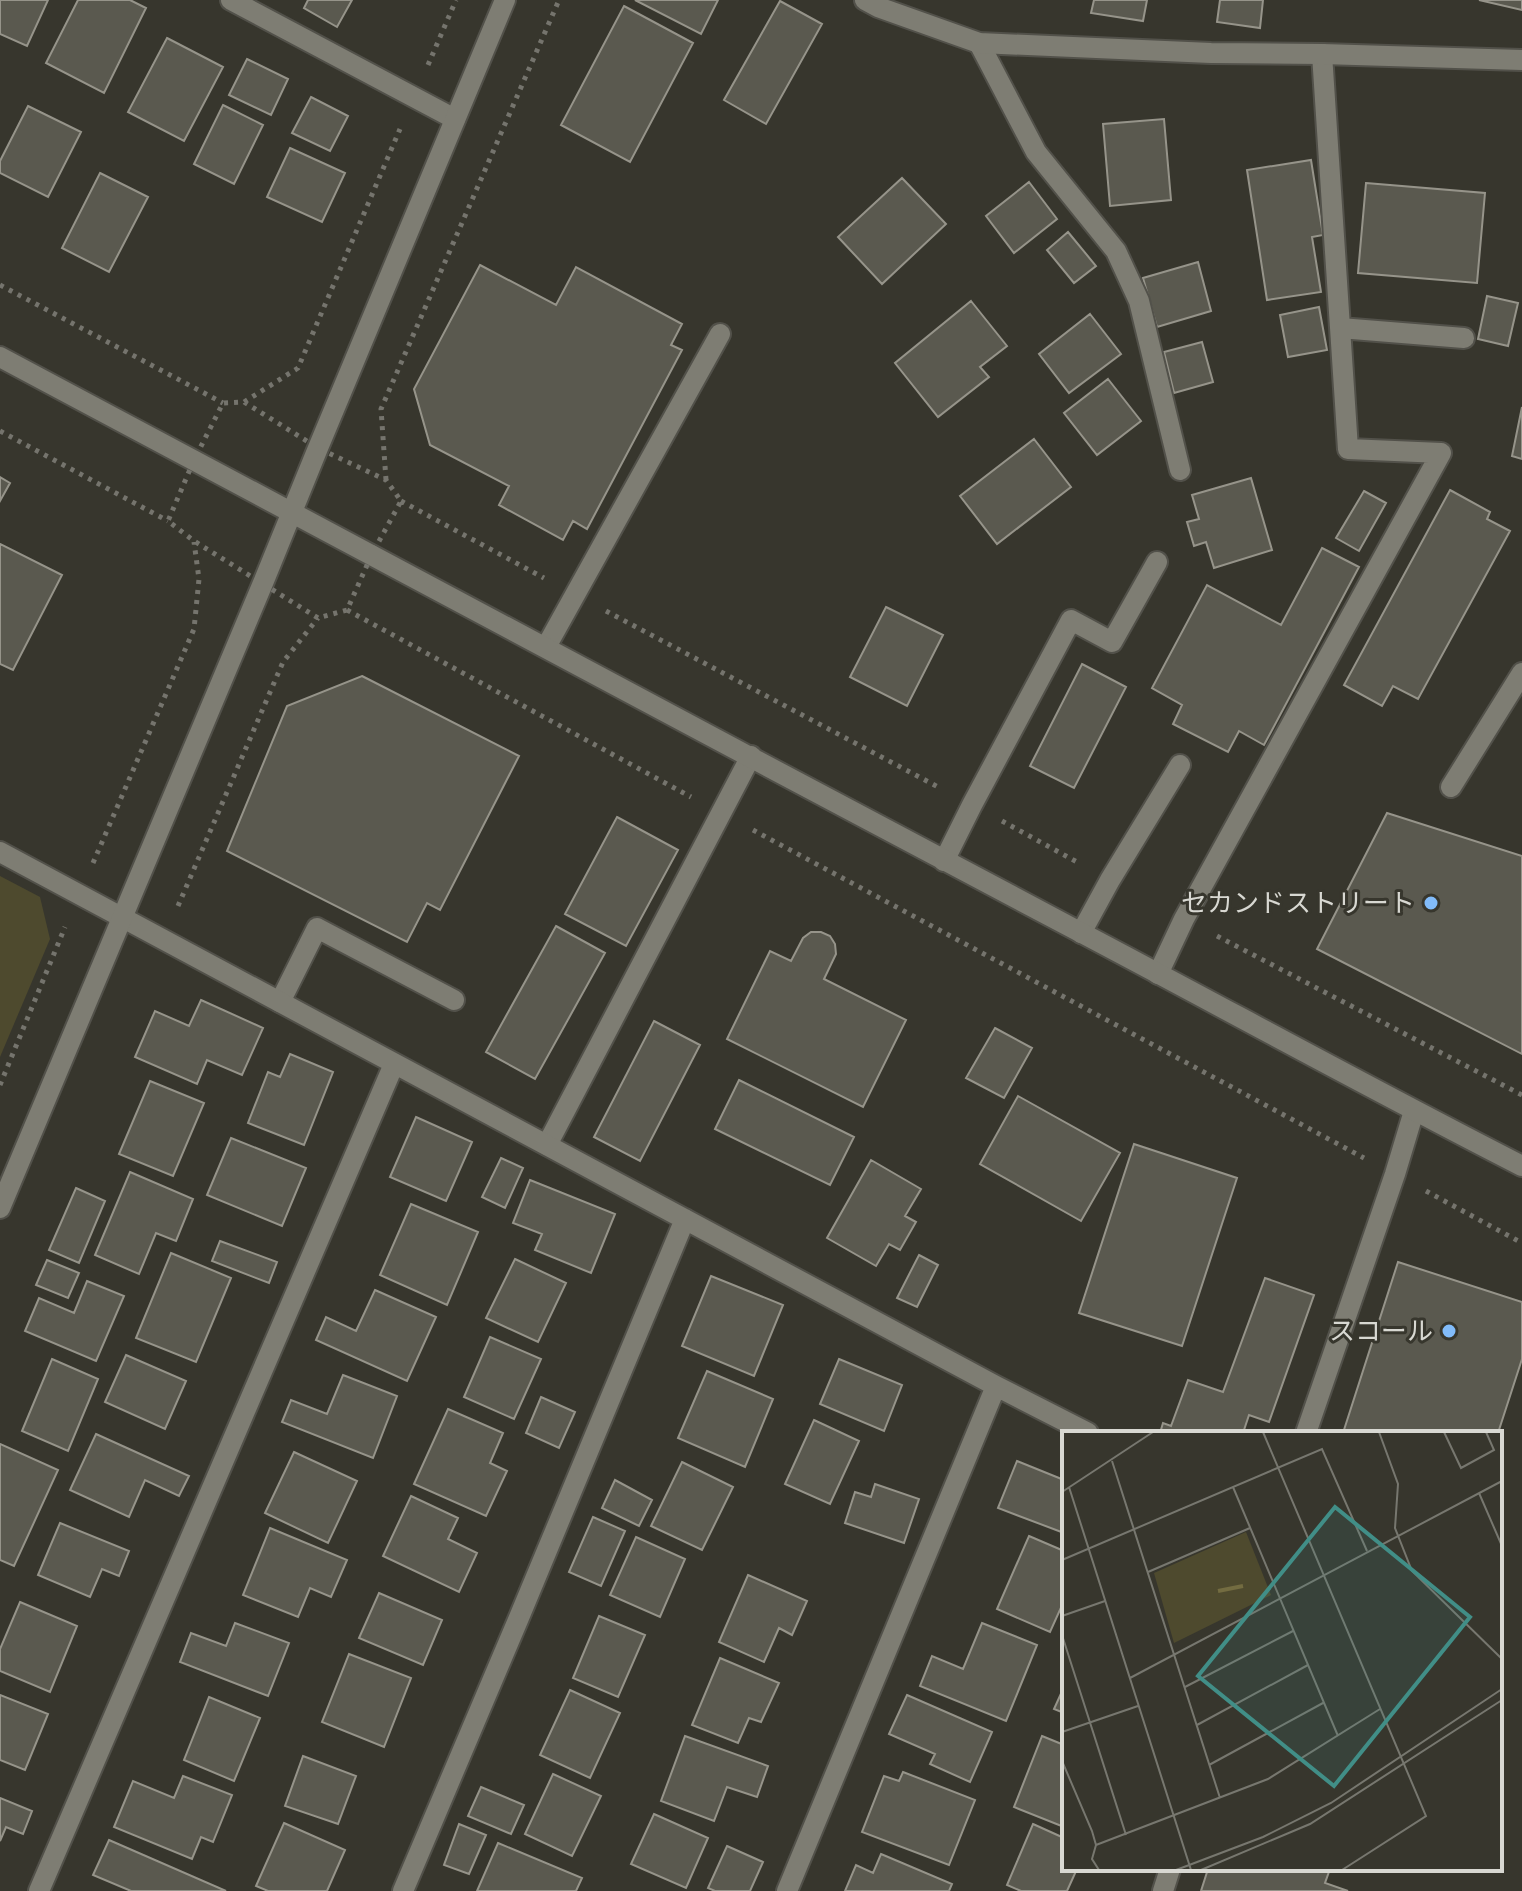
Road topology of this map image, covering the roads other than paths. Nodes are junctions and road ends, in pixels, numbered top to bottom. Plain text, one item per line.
1 (231, 0) edge
2 (505, 0) edge
3 (865, 0) edge
4 (979, 43) junction
5 (1322, 54) junction
6 (1522, 60) edge
7 (455, 119) junction
8 (1340, 328) junction
9 (720, 334) dead end
10 (1464, 338) dead end
11 (0, 357) edge
12 (1180, 470) dead end
13 (293, 512) junction
14 (1157, 562) dead end
15 (546, 647) junction
16 (1522, 673) edge
17 (751, 756) junction
18 (1180, 765) dead end
19 (1451, 787) dead end
20 (0, 852) edge
21 (944, 861) junction
22 (122, 918) junction
23 (1081, 933) junction
24 (1158, 974) junction
25 (454, 1000) dead end
26 (280, 1002) junction
27 (394, 1064) junction
28 (1414, 1111) junction
29 (547, 1145) junction
30 (1522, 1166) edge
31 (0, 1208) edge
32 (685, 1219) junction
33 (996, 1386) junction
34 (1084, 1431) edge
35 (1307, 1431) edge
36 (1169, 1871) edge
37 (39, 1891) edge
38 (403, 1891) edge
39 (787, 1891) edge
40 (1163, 1891) edge

1 - 7 street
2 - 7 street
3 - 4 street
4 - 5 street
4 - 12 street
5 - 6 street
5 - 8 street
7 - 13 street
8 - 10 street
8 - 24 street
9 - 15 street
11 - 13 street
13 - 15 street
13 - 22 street
14 - 21 street
15 - 17 street
16 - 19 street
17 - 21 street
17 - 29 street
18 - 23 street
20 - 22 street
21 - 23 street
22 - 26 street
22 - 31 street
23 - 24 street
24 - 28 street
25 - 26 street
26 - 27 street
27 - 29 street
27 - 37 street
28 - 30 street
28 - 35 street
29 - 32 street
32 - 33 street
32 - 38 street
33 - 34 street
33 - 39 street
36 - 40 street

